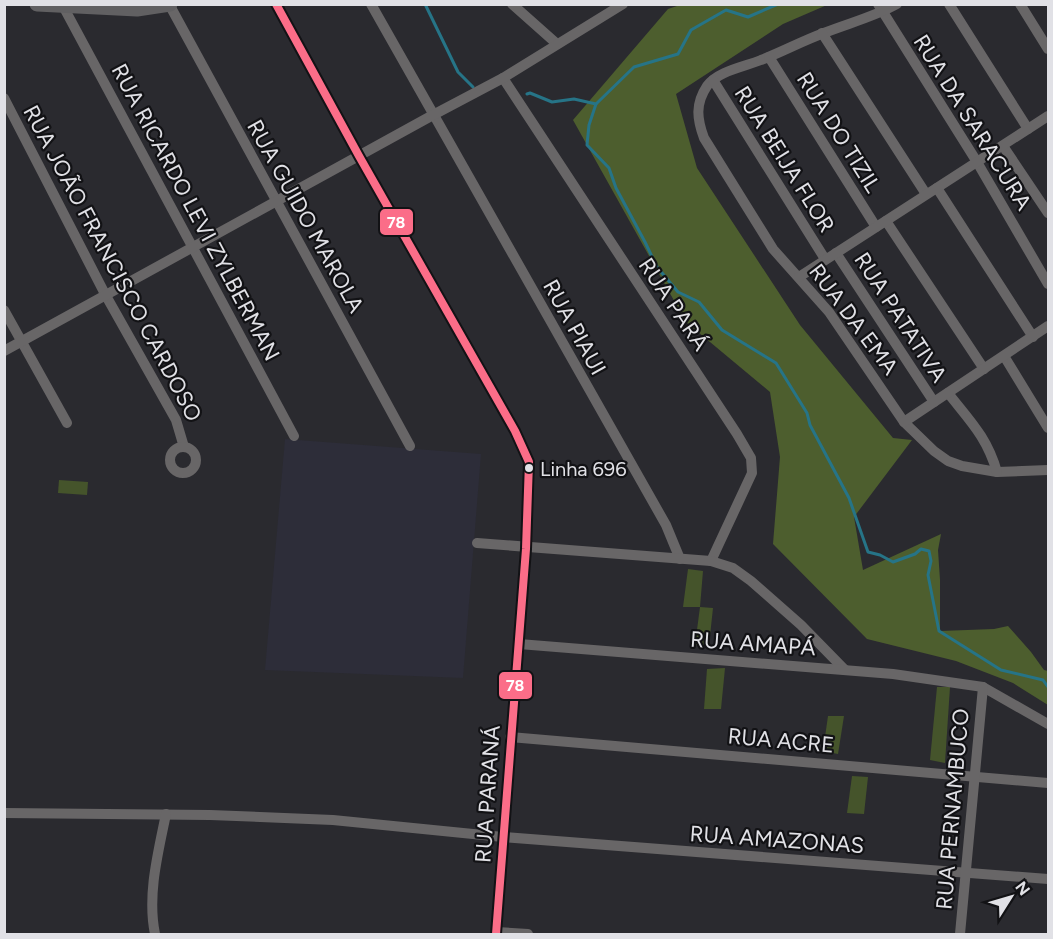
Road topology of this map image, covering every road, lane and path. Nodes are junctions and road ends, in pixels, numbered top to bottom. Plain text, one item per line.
1 (37, 4) edge
2 (276, 4) edge
3 (372, 4) edge
4 (512, 4) edge
5 (623, 4) edge
6 (897, 4) edge
7 (949, 4) edge
8 (1020, 4) edge
9 (169, 5) edge
10 (63, 6) junction
11 (880, 9) edge
12 (822, 33) junction
13 (557, 44) junction
14 (1048, 49) edge
15 (769, 57) junction
16 (503, 78) junction
17 (713, 80) junction
18 (4, 98) edge
19 (433, 115) junction
20 (1048, 116) edge
21 (1028, 129) junction
22 (1003, 146) junction
23 (359, 156) junction
24 (977, 162) junction
25 (937, 188) junction
26 (926, 194) junction
27 (276, 202) junction
28 (1048, 213) edge
29 (886, 221) junction
30 (876, 227) junction
31 (192, 248) junction
32 (836, 253) junction
33 (825, 259) junction
34 (799, 277) junction
35 (1048, 284) edge
36 (105, 294) junction
37 (4, 310) edge
38 (1048, 326) edge
39 (1033, 337) junction
40 (21, 341) junction
41 (4, 351) edge
42 (1004, 356) junction
43 (984, 369) junction
44 (948, 393) junction
45 (934, 402) junction
46 (904, 422) junction
47 (67, 423) dead end
48 (1048, 428) edge
49 (294, 436) dead end
50 (410, 446) dead end
51 (184, 447) dead end
52 (1048, 470) edge
53 (997, 472) junction
54 (477, 543) dead end
55 (526, 549) junction
56 (680, 559) junction
57 (711, 561) junction
58 (519, 644) junction
59 (845, 670) junction
60 (983, 687) junction
61 (1048, 724) edge
62 (510, 737) junction
63 (975, 776) junction
64 (1048, 783) edge
65 (4, 813) edge
66 (166, 814) junction
67 (503, 837) junction
68 (965, 873) junction
69 (1048, 879) edge
70 (496, 933) edge
71 (155, 934) edge
72 (528, 934) edge
73 (960, 934) edge

1 - 10 street
2 - 23 street, RUA PARANÁ
3 - 19 street, RUA PIAUI
4 - 13 street
5 - 13 street
6 - 11 street
7 - 21 street
8 - 14 street
9 - 10 street
9 - 27 street, RUA GUIDO MAROLA
10 - 31 street, RUA RICARDO LEVI ZYLBERMAN
11 - 12 street
11 - 24 street, RUA DA SARACURA
12 - 15 street
12 - 26 street
13 - 16 street
15 - 17 street
15 - 30 street, RUA DO TIZIL
16 - 19 street
16 - 57 street, RUA PARÁ
17 - 33 street, RUA BEIJA FLOR
17 - 34 street, RUA DA EMA
18 - 36 street, RUA JOÃO FRANCISCO CARDOSO
19 - 23 street
19 - 56 street, RUA PIAUI
20 - 21 street
21 - 22 street
22 - 24 street
22 - 28 street
23 - 27 street
23 - 55 street, RUA PARANÁ
24 - 25 street
24 - 35 street, RUA DA SARACURA
25 - 26 street
25 - 39 street
26 - 29 street
27 - 31 street
27 - 50 street, RUA GUIDO MAROLA
29 - 30 street
29 - 43 street
30 - 32 street
31 - 36 street
31 - 49 street, RUA RICARDO LEVI ZYLBERMAN
32 - 33 street
32 - 45 street, RUA PATATIVA
33 - 34 street
34 - 46 street, RUA DA EMA
36 - 40 street
36 - 51 street, RUA JOÃO FRANCISCO CARDOSO
37 - 40 street
38 - 39 street
39 - 42 street
40 - 41 street
40 - 47 street
42 - 43 street
42 - 48 street
43 - 44 street
44 - 45 street
44 - 53 street
45 - 46 street
46 - 53 street, RUA DA EMA
52 - 53 street, RUA DA EMA
54 - 55 street
55 - 56 street
55 - 58 street, RUA PARANÁ
56 - 57 street
57 - 59 street
58 - 59 street, RUA AMAPÁ
58 - 62 street, RUA PARANÁ
59 - 60 street, RUA AMAPÁ
60 - 61 street
60 - 63 street, RUA PERNAMBUCO
62 - 63 street, RUA ACRE
62 - 67 street, RUA PARANÁ
63 - 64 street, RUA ACRE
63 - 68 street, RUA PERNAMBUCO
65 - 66 street, RUA AMAZONAS
66 - 67 street, RUA AMAZONAS
66 - 71 street
67 - 68 street, RUA AMAZONAS
67 - 70 street, RUA PARANÁ
68 - 69 street, RUA AMAZONAS
68 - 73 street, RUA PERNAMBUCO
70 - 72 street

